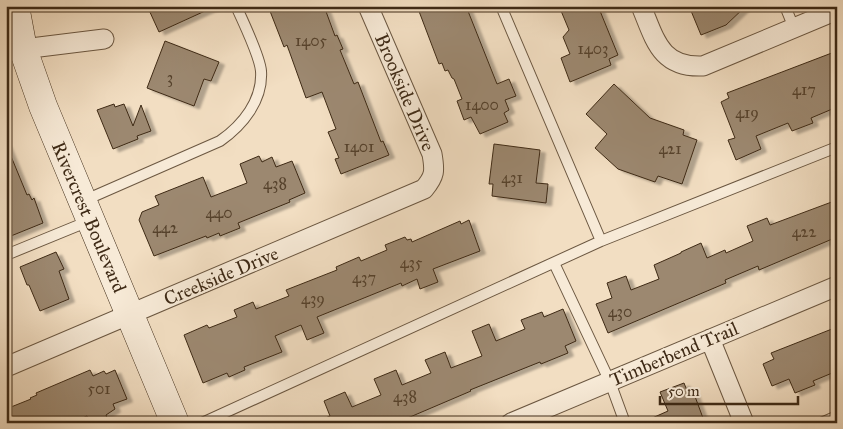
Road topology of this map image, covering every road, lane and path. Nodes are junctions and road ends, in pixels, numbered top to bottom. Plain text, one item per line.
1 (15, 6) edge
2 (236, 6) edge
3 (368, 6) edge
4 (501, 6) edge
5 (641, 6) edge
6 (785, 6) edge
7 (837, 10) edge
8 (794, 28) junction
9 (104, 39) dead end
10 (23, 49) junction
11 (837, 148) edge
12 (432, 179) joint
13 (86, 211) junction
14 (601, 241) junction
15 (6, 254) edge
16 (554, 263) junction
17 (837, 286) edge
18 (130, 314) junction
19 (710, 339) junction
20 (6, 367) edge
21 (610, 382) junction
22 (837, 416) edge
23 (175, 423) edge
24 (202, 423) edge
25 (512, 423) edge
26 (625, 423) edge
27 (744, 423) edge
28 (821, 423) edge

1 - 10 street, Rivercrest Boulevard
2 - 13 lane
3 - 12 street, Brookside Drive
4 - 14 lane
5 - 8 street
6 - 8 lane
7 - 8 street
9 - 10 street
10 - 13 street, Rivercrest Boulevard
11 - 14 lane
12 - 18 street, Creekside Drive
13 - 15 lane
13 - 18 street, Rivercrest Boulevard
14 - 16 lane
16 - 21 lane
16 - 24 lane
17 - 19 street, Timberbend Trail
18 - 20 street, Creekside Drive
18 - 23 street, Rivercrest Boulevard
19 - 21 street, Timberbend Trail
19 - 27 street
21 - 25 street, Timberbend Trail
21 - 26 lane
22 - 28 lane

